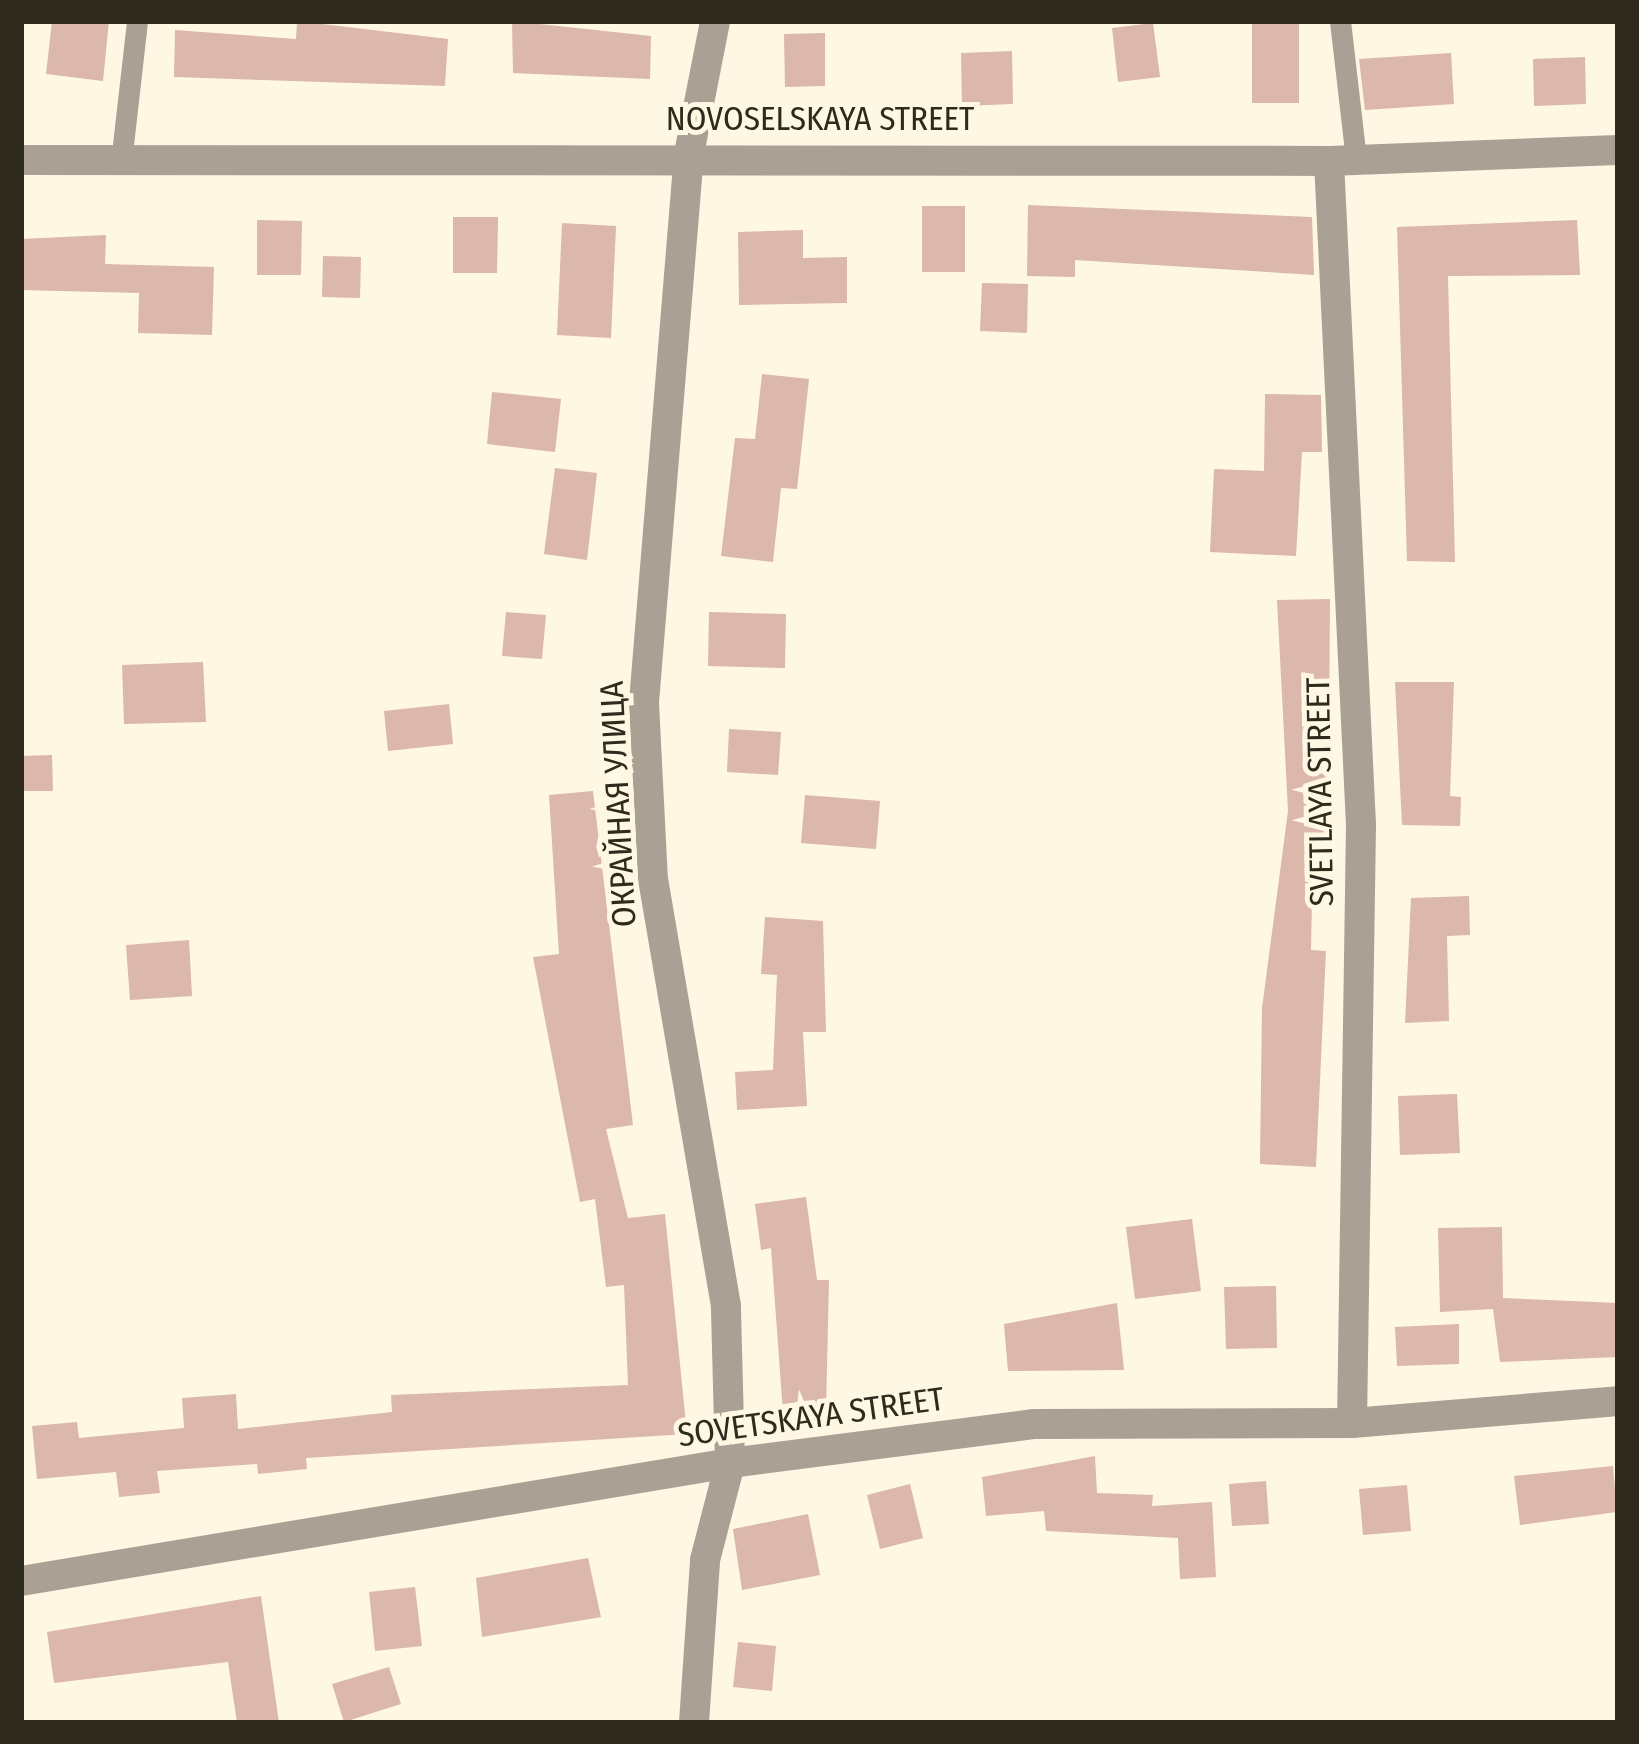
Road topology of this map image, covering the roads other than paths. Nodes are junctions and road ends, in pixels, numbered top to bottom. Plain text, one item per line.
1 (137, 21) edge
2 (716, 21) edge
3 (1340, 21) edge
4 (1618, 150) edge
5 (689, 154) junction
6 (21, 160) edge
7 (1342, 160) junction
8 (121, 162) junction
9 (1618, 1401) edge
10 (1352, 1423) junction
11 (730, 1463) junction
12 (21, 1580) edge
13 (694, 1723) edge

1 - 8 lane
2 - 5 street, ОКРАЙНАЯ УЛИЦА
3 - 7 lane
4 - 7 street, NOVOSELSKAYA STREET
5 - 7 street, NOVOSELSKAYA STREET
5 - 8 street, NOVOSELSKAYA STREET
5 - 11 street, ОКРАЙНАЯ УЛИЦА
6 - 8 street, NOVOSELSKAYA STREET
7 - 10 street, SVETLAYA STREET
9 - 10 street, SOVETSKAYA STREET
10 - 11 street, SOVETSKAYA STREET
11 - 12 street, SOVETSKAYA STREET
11 - 13 street, ОКРАЙНАЯ УЛИЦА

